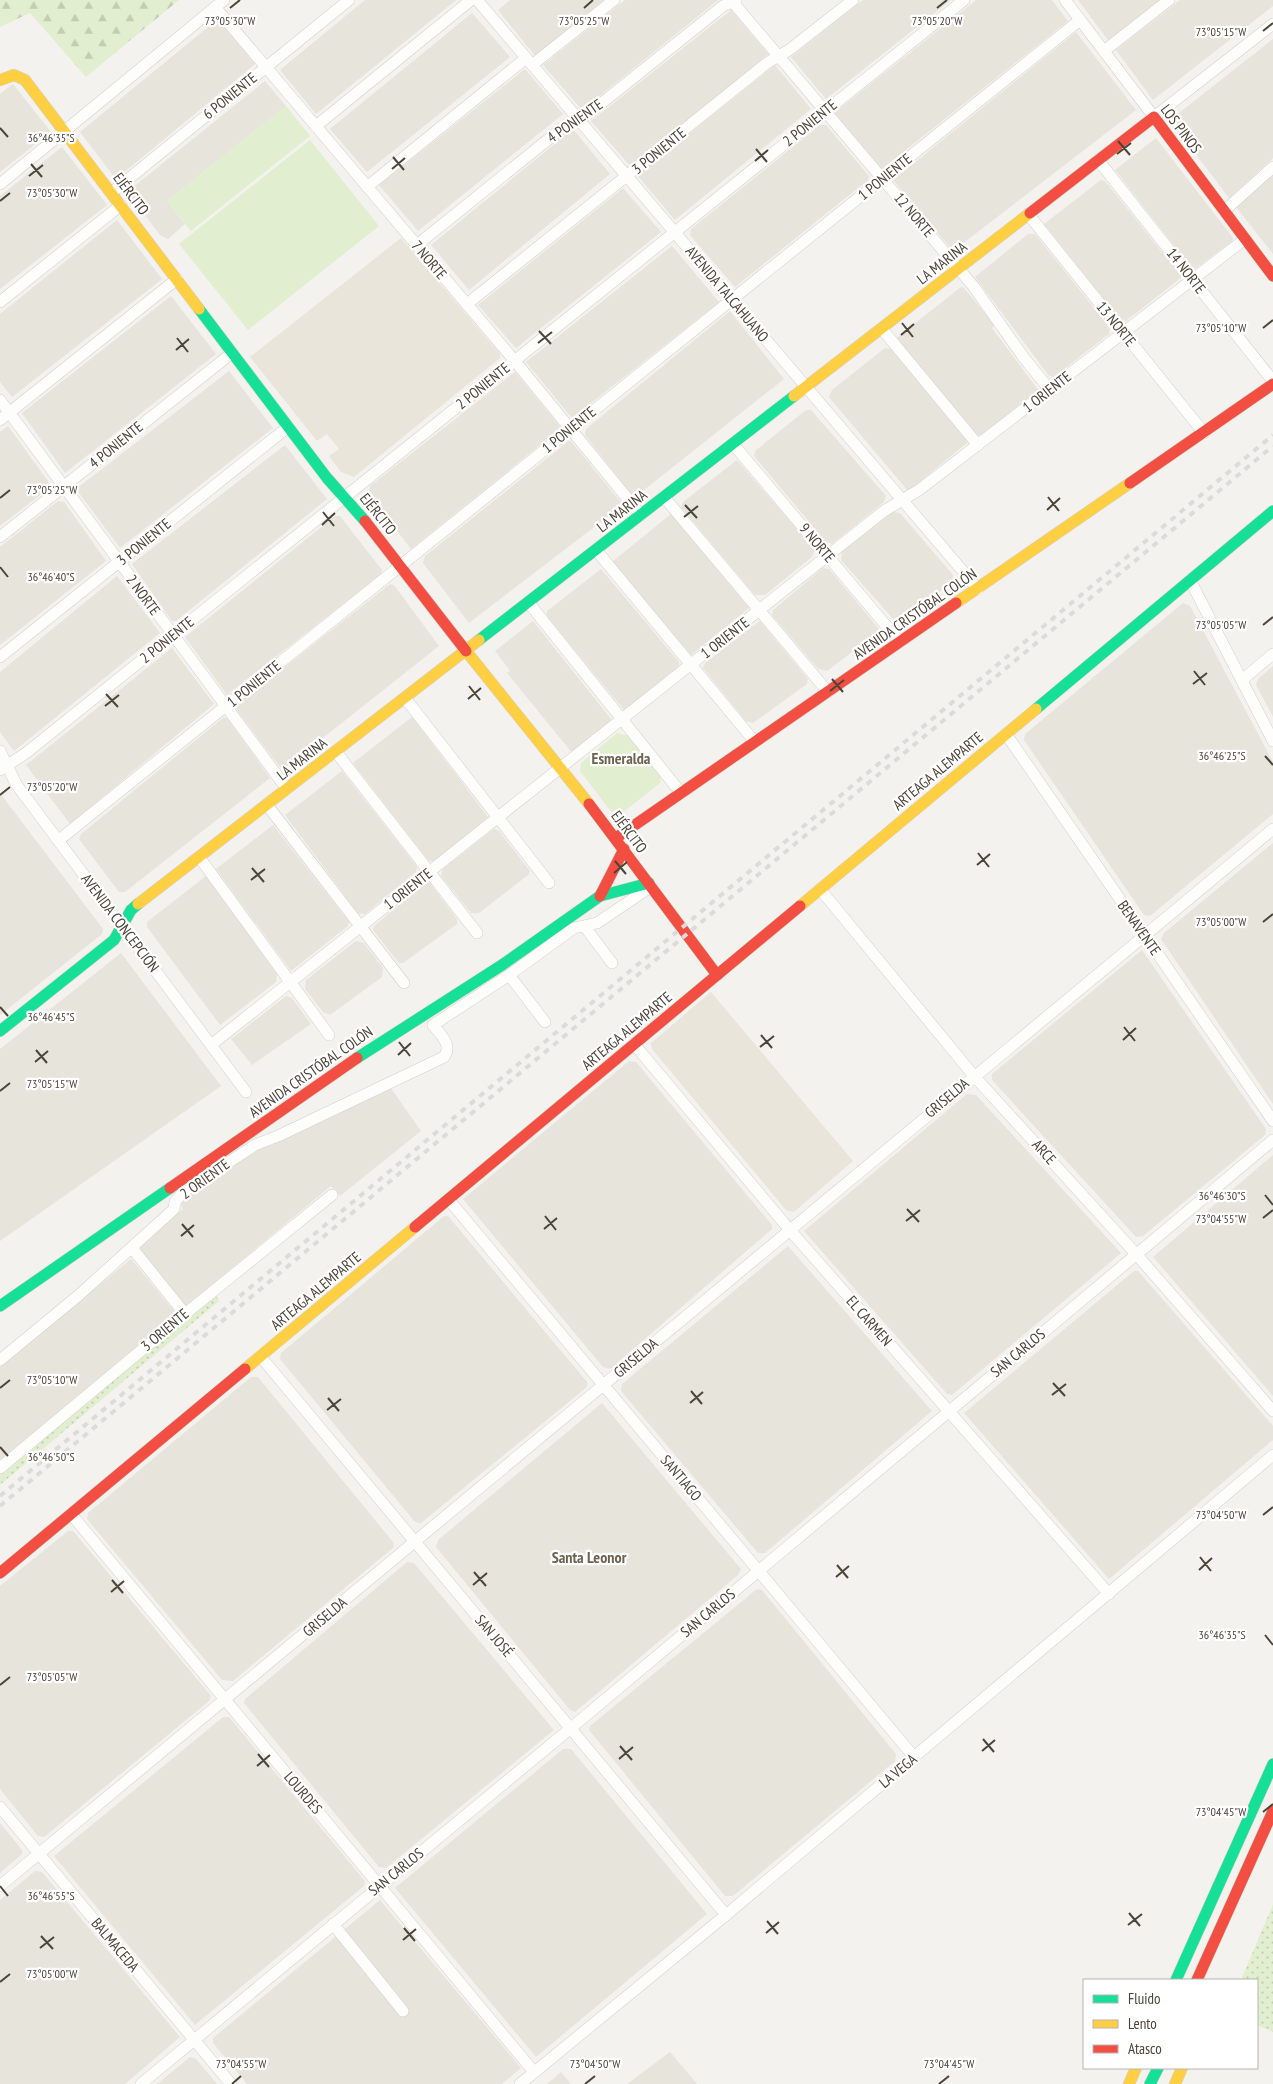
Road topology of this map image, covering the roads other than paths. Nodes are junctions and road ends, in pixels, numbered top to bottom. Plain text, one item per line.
1 (349, 0) edge
2 (614, 0) edge
3 (733, 0) edge
4 (852, 0) edge
5 (964, 0) edge
6 (1065, 0) edge
7 (1169, 0) edge
8 (480, 1) edge
9 (220, 3) edge
10 (1080, 20) junction
11 (1273, 24) edge
12 (1104, 51) junction
13 (779, 56) junction
14 (529, 62) junction
15 (266, 67) junction
16 (0, 80) edge
17 (826, 111) junction
18 (1154, 118) junction
19 (578, 119) junction
20 (316, 126) junction
21 (64, 130) junction
22 (1098, 160) junction
23 (1273, 167) edge
24 (627, 176) junction
25 (883, 178) junction
26 (0, 184) edge
27 (367, 186) junction
28 (111, 193) junction
29 (121, 205) junction
30 (1224, 211) junction
31 (1028, 214) junction
32 (674, 232) junction
33 (1245, 239) junction
34 (417, 246) junction
35 (959, 268) junction
36 (1271, 270) edge
37 (177, 279) junction
38 (1193, 280) junction
39 (732, 300) junction
40 (0, 302) edge
41 (467, 304) junction
42 (882, 329) junction
43 (1123, 333) junction
44 (232, 353) junction
45 (514, 360) junction
46 (1273, 383) edge
47 (806, 387) junction
48 (1050, 390) junction
49 (0, 400) edge
50 (5, 416) edge
51 (288, 427) junction
52 (571, 429) junction
53 (1204, 433) junction
54 (733, 444) junction
55 (978, 446) junction
56 (63, 487) junction
57 (344, 497) junction
58 (664, 497) junction
59 (902, 500) junction
60 (1273, 511) edge
61 (641, 515) junction
62 (0, 537) edge
63 (596, 550) junction
64 (828, 556) junction
65 (119, 562) junction
66 (400, 566) junction
67 (1190, 580) junction
68 (978, 589) junction
69 (528, 602) junction
70 (760, 610) junction
71 (172, 636) junction
72 (900, 642) junction
73 (466, 651) junction
74 (1273, 654) edge
75 (0, 657) edge
76 (691, 665) junction
77 (1242, 680) junction
78 (828, 692) junction
79 (405, 698) junction
80 (226, 706) junction
81 (623, 720) junction
82 (1006, 734) junction
83 (1273, 741) edge
84 (755, 742) junction
85 (0, 751) edge
86 (336, 752) junction
87 (3, 768) edge
88 (560, 769) junction
89 (287, 789) junction
90 (681, 793) junction
91 (267, 805) junction
92 (498, 818) junction
93 (1273, 830) edge
94 (616, 838) junction
95 (59, 840) junction
96 (624, 849) junction
97 (199, 858) junction
98 (430, 872) junction
99 (549, 883) dead end
100 (650, 885) junction
101 (820, 889) junction
102 (600, 896) junction
103 (123, 926) junction
104 (360, 927) junction
105 (585, 927) junction
106 (477, 933) dead end
107 (1144, 935) junction
108 (612, 963) dead end
109 (717, 974) junction
110 (509, 975) junction
111 (291, 982) junction
112 (404, 983) dead end
113 (545, 1022) dead end
114 (0, 1031) edge
115 (329, 1035) dead end
116 (634, 1044) junction
117 (211, 1045) junction
118 (974, 1076) junction
119 (246, 1092) dead end
120 (1273, 1121) edge
121 (1273, 1140) edge
122 (332, 1195) dead end
123 (449, 1200) junction
124 (789, 1230) junction
125 (132, 1248) junction
126 (1137, 1255) junction
127 (0, 1306) edge
128 (184, 1314) junction
129 (261, 1357) junction
130 (0, 1360) edge
131 (603, 1385) junction
132 (948, 1411) junction
133 (1273, 1411) edge
134 (1273, 1455) edge
135 (0, 1468) edge
136 (71, 1514) junction
137 (416, 1543) junction
138 (758, 1571) junction
139 (0, 1573) edge
140 (1108, 1594) junction
141 (225, 1700) junction
142 (571, 1728) junction
143 (914, 1758) junction
144 (1273, 1764) edge
145 (0, 1807) edge
146 (1273, 1811) edge
147 (39, 1854) junction
148 (0, 1886) edge
149 (379, 1886) junction
150 (726, 1914) junction
151 (333, 1924) junction
152 (1219, 1931) junction
153 (1176, 1979) edge
154 (1197, 1979) edge
155 (1207, 1979) edge
156 (403, 2011) dead end
157 (194, 2040) junction
158 (1136, 2069) edge
159 (1158, 2069) edge
160 (1182, 2069) edge
161 (534, 2072) junction
162 (141, 2084) edge
163 (231, 2084) edge
164 (520, 2084) edge
165 (1129, 2084) edge
166 (1150, 2084) edge
167 (1175, 2084) edge

1 - 15 street, 6 PONIENTE
2 - 14 street
3 - 13 street, 12 NORTE
3 - 19 street, 4 PONIENTE
4 - 13 street, 3 PONIENTE
5 - 17 street, 2 PONIENTE
6 - 10 street, LOS PINOS
7 - 12 street
8 - 14 street, AVENIDA TALCAHUANO
8 - 20 street
9 - 15 street, 7 NORTE
9 - 21 street
10 - 12 street, LOS PINOS
10 - 25 street, 1 PONIENTE
11 - 18 street, LA MARINA
12 - 18 street, LOS PINOS
13 - 17 street, 12 NORTE
13 - 24 street, 3 PONIENTE
14 - 19 street, AVENIDA TALCAHUANO
14 - 27 street
15 - 20 street, 7 NORTE
15 - 28 street, 6 PONIENTE
16 - 21 main road, EJÉRCITO
17 - 25 street, 12 NORTE
17 - 32 street, 2 PONIENTE
18 - 22 main road, LA MARINA
18 - 30 main road, LOS PINOS
19 - 24 street, AVENIDA TALCAHUANO
19 - 34 street, 4 PONIENTE
20 - 27 street, 7 NORTE
21 - 26 street
21 - 28 main road, EJÉRCITO
22 - 31 main road, LA MARINA
22 - 38 street, 14 NORTE
23 - 30 street
24 - 32 street, AVENIDA TALCAHUANO
24 - 41 street, 3 PONIENTE
25 - 35 street, 12 NORTE
25 - 39 street, 1 PONIENTE
27 - 34 street, 7 NORTE
28 - 29 main road, EJÉRCITO
29 - 37 main road, EJÉRCITO
29 - 40 street
30 - 33 main road, LOS PINOS
31 - 35 main road, LA MARINA
31 - 43 street, 13 NORTE
32 - 39 street, AVENIDA TALCAHUANO
32 - 45 street, 2 PONIENTE
33 - 36 main road, LOS PINOS
33 - 38 street, 1 ORIENTE
34 - 41 street, 7 NORTE
35 - 42 main road, LA MARINA
35 - 48 street, 12 NORTE
37 - 44 main road, EJÉRCITO
37 - 50 street
38 - 43 street, 1 ORIENTE
38 - 46 street, 14 NORTE
39 - 47 street, AVENIDA TALCAHUANO
39 - 52 street, 1 PONIENTE
41 - 45 street, 7 NORTE
42 - 47 main road, LA MARINA
42 - 55 street
43 - 48 street, 1 ORIENTE
43 - 53 street, 13 NORTE
44 - 51 main road, EJÉRCITO
44 - 56 street, 4 PONIENTE
45 - 52 street, 7 NORTE
45 - 57 street, 2 PONIENTE
46 - 53 main road, AVENIDA CRISTÓBAL COLÓN
47 - 54 main road, LA MARINA
47 - 59 street, AVENIDA TALCAHUANO
48 - 55 street, 1 ORIENTE
49 - 50 street, 2 NORTE
50 - 56 street, 2 NORTE
51 - 57 main road, EJÉRCITO
51 - 65 street, 3 PONIENTE
52 - 61 street, 7 NORTE
52 - 66 street, 1 PONIENTE
53 - 68 main road, AVENIDA CRISTÓBAL COLÓN
54 - 58 main road, LA MARINA
54 - 64 street, 9 NORTE
55 - 59 street, 1 ORIENTE
56 - 62 street, 4 PONIENTE
56 - 65 street, 2 NORTE
57 - 66 main road, EJÉRCITO
57 - 71 street, 2 PONIENTE
58 - 61 main road, LA MARINA
58 - 70 street
59 - 64 street, 1 ORIENTE
59 - 68 street, AVENIDA TALCAHUANO
60 - 67 main road, ARTEAGA ALEMPARTE
61 - 63 main road, LA MARINA
63 - 69 main road, LA MARINA
63 - 76 street
64 - 70 street, 1 ORIENTE
64 - 72 street, 9 NORTE
65 - 71 street, 2 NORTE
65 - 75 street, 3 PONIENTE
66 - 73 main road, EJÉRCITO
66 - 80 street, 1 PONIENTE
67 - 77 street
67 - 82 main road, ARTEAGA ALEMPARTE
68 - 72 main road, AVENIDA CRISTÓBAL COLÓN
69 - 73 main road, LA MARINA
69 - 81 street
70 - 76 street, 1 ORIENTE
70 - 78 street
71 - 80 street, 2 NORTE
71 - 87 street, 2 PONIENTE
72 - 78 main road, AVENIDA CRISTÓBAL COLÓN
73 - 79 main road, LA MARINA
73 - 88 main road, EJÉRCITO
74 - 77 street
76 - 81 street, 1 ORIENTE
76 - 84 street
77 - 83 street
78 - 84 main road, AVENIDA CRISTÓBAL COLÓN
79 - 86 main road, LA MARINA
79 - 92 street
80 - 89 street, 2 NORTE
80 - 95 street, 1 PONIENTE
81 - 88 street, 1 ORIENTE
81 - 90 street
82 - 101 main road, ARTEAGA ALEMPARTE
82 - 107 street, BENAVENTE
84 - 90 main road, AVENIDA CRISTÓBAL COLÓN
85 - 87 street, AVENIDA CONCEPCIÓN
86 - 89 main road, LA MARINA
86 - 98 street
87 - 95 street, AVENIDA CONCEPCIÓN
88 - 92 street, 1 ORIENTE
88 - 94 main road, EJÉRCITO
89 - 91 main road, LA MARINA
90 - 94 main road, AVENIDA CRISTÓBAL COLÓN
91 - 97 main road, LA MARINA
91 - 104 street
92 - 98 street, 1 ORIENTE
92 - 99 street
93 - 107 street, GRISELDA
94 - 96 main road, EJÉRCITO
95 - 103 street, AVENIDA CONCEPCIÓN
96 - 100 main road, EJÉRCITO
96 - 102 main road
97 - 103 main road, LA MARINA
97 - 111 street
98 - 104 street, 1 ORIENTE
98 - 106 street
100 - 102 main road, AVENIDA CRISTÓBAL COLÓN
100 - 105 street
100 - 109 main road, EJÉRCITO
101 - 109 main road, ARTEAGA ALEMPARTE
101 - 118 street, ARCE
102 - 127 main road, AVENIDA CRISTÓBAL COLÓN
103 - 114 main road, LA MARINA
103 - 117 street, AVENIDA CONCEPCIÓN
104 - 111 street, 1 ORIENTE
104 - 112 street
105 - 108 street
105 - 110 street
107 - 118 street, GRISELDA
107 - 120 street, BENAVENTE
109 - 116 main road, ARTEAGA ALEMPARTE
110 - 113 street
110 - 125 street, 2 ORIENTE
111 - 115 street
111 - 117 street, 1 ORIENTE
116 - 123 main road, ARTEAGA ALEMPARTE
116 - 124 street, EL CARMEN
117 - 119 street, AVENIDA CONCEPCIÓN
118 - 124 street, GRISELDA
118 - 126 street, ARCE
121 - 126 street, SAN CARLOS
122 - 128 street, 3 ORIENTE
123 - 129 main road, ARTEAGA ALEMPARTE
123 - 131 street, SANTIAGO
124 - 131 street, GRISELDA
124 - 132 street, EL CARMEN
125 - 128 street
125 - 130 street, 2 ORIENTE
126 - 132 street, SAN CARLOS
126 - 133 street, ARCE
128 - 135 street, 3 ORIENTE
129 - 136 main road, ARTEAGA ALEMPARTE
129 - 137 street, SAN JOSÉ
131 - 137 street, GRISELDA
131 - 138 street, SANTIAGO
132 - 138 street, SAN CARLOS
132 - 140 street, EL CARMEN
134 - 140 street, LA VEGA
136 - 139 main road, ARTEAGA ALEMPARTE
136 - 141 street, LOURDES
137 - 141 street, GRISELDA
137 - 142 street, SAN JOSÉ
138 - 142 street, SAN CARLOS
138 - 143 street, SANTIAGO
140 - 143 street, LA VEGA
141 - 147 street, GRISELDA
141 - 149 street, LOURDES
142 - 149 street, SAN CARLOS
142 - 150 street, SAN JOSÉ
143 - 150 street, LA VEGA
144 - 153 main road
145 - 147 street, BALMACEDA
146 - 152 main road
147 - 148 street, GRISELDA
147 - 157 street, BALMACEDA
149 - 151 street, SAN CARLOS
149 - 161 street, LOURDES
150 - 161 street, LA VEGA
151 - 156 street
151 - 157 street, SAN CARLOS
152 - 154 main road
152 - 155 main road
157 - 162 street, SAN CARLOS
157 - 163 street, BALMACEDA
158 - 165 main road
159 - 166 main road
160 - 167 main road
161 - 164 street, LA VEGA

